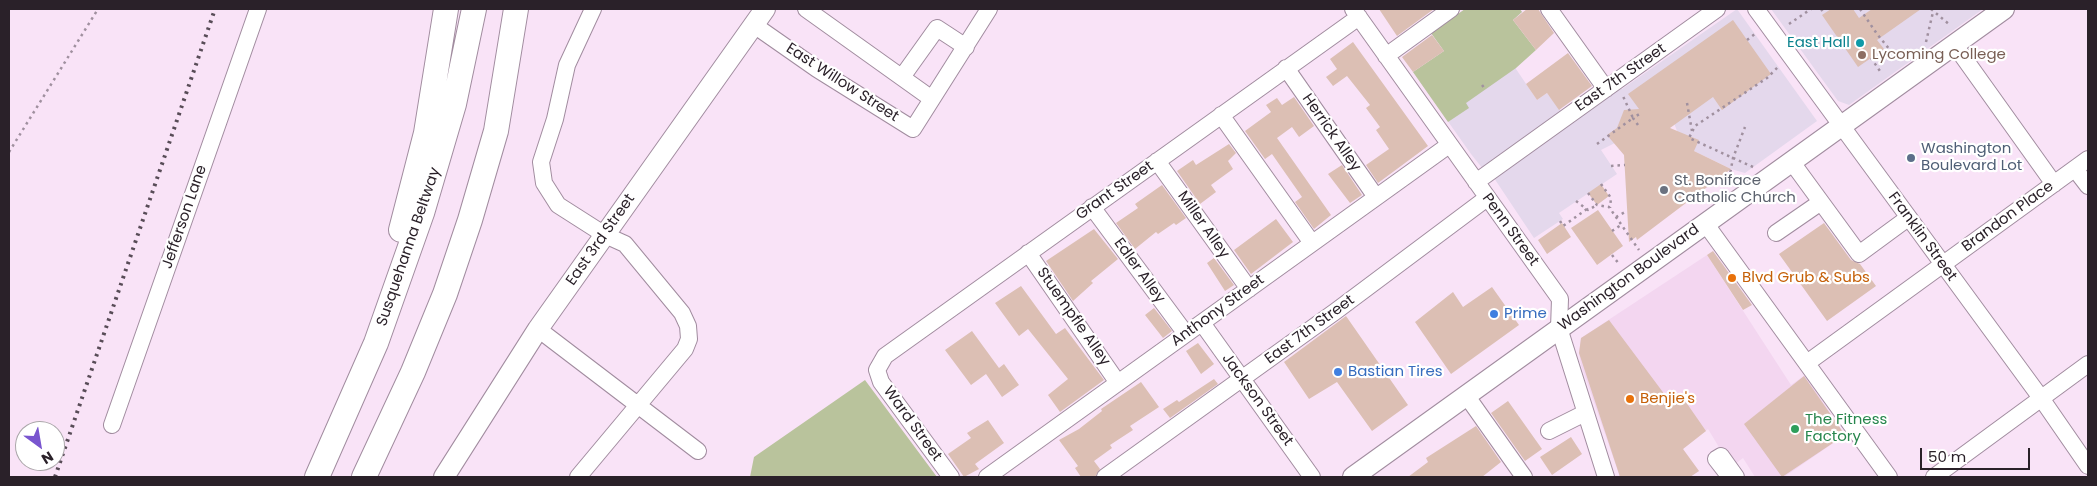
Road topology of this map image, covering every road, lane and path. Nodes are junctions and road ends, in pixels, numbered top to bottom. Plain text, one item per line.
1 (98, 9) edge
2 (258, 9) edge
3 (446, 9) edge
4 (474, 9) edge
5 (516, 9) edge
6 (532, 9) edge
7 (593, 9) edge
8 (806, 9) edge
9 (1451, 9) edge
10 (1549, 9) edge
11 (1717, 9) edge
12 (1756, 9) edge
13 (1811, 9) edge
14 (1821, 9) edge
15 (1860, 9) edge
16 (2004, 9) edge
17 (986, 10) edge
18 (1932, 10) edge
19 (1356, 13) edge
20 (1824, 13) dead end
21 (824, 14) edge
22 (759, 17) edge
23 (1789, 24) dead end
24 (1755, 34) dead end
25 (1952, 35) junction
26 (1747, 40) dead end
27 (1926, 42) dead end
28 (966, 47) junction
29 (1386, 56) junction
30 (1871, 58) dead end
31 (1900, 61) dead end
32 (1779, 66) dead end
33 (1286, 68) junction
34 (1882, 74) dead end
35 (902, 77) junction
36 (1482, 85) dead end
37 (1485, 89) dead end
38 (1614, 91) junction
39 (932, 99) junction
40 (1687, 103) dead end
41 (1642, 113) dead end
42 (1221, 114) junction
43 (1633, 118) junction
44 (1638, 125) dead end
45 (1840, 125) junction
46 (1745, 127) dead end
47 (496, 131) junction
48 (1692, 132) junction
49 (1597, 144) dead end
50 (1450, 145) junction
51 (9, 152) edge
52 (1733, 158) junction
53 (1157, 161) junction
54 (1791, 161) junction
55 (2082, 164) edge
56 (1625, 165) dead end
57 (1611, 166) dead end
58 (1753, 167) dead end
59 (1476, 182) junction
60 (1601, 184) dead end
61 (2054, 184) junction
62 (1728, 185) dead end
63 (2088, 186) edge
64 (1588, 193) dead end
65 (1376, 198) junction
66 (1488, 198) junction
67 (1576, 201) dead end
68 (1820, 202) junction
69 (1595, 206) junction
70 (1092, 207) junction
71 (1587, 209) junction
72 (1610, 209) junction
73 (1628, 211) dead end
74 (1595, 212) dead end
75 (1616, 218) junction
76 (1908, 218) junction
77 (1560, 220) dead end
78 (1705, 223) junction
79 (1621, 225) junction
80 (1612, 231) dead end
81 (1776, 233) dead end
82 (605, 235) junction
83 (1312, 243) junction
84 (1639, 250) dead end
85 (1028, 253) junction
86 (1612, 255) dead end
87 (1619, 264) dead end
88 (1941, 264) junction
89 (1249, 289) junction
90 (1202, 323) junction
91 (1559, 328) junction
92 (538, 329) junction
93 (1186, 334) junction
94 (1806, 363) junction
95 (2088, 364) edge
96 (877, 370) joint
97 (1242, 380) junction
98 (1118, 383) junction
99 (1466, 395) junction
100 (2041, 398) junction
101 (638, 406) junction
102 (1585, 413) junction
103 (112, 426) dead end
104 (1549, 431) dead end
105 (698, 451) dead end
106 (2088, 466) edge
107 (318, 475) edge
108 (364, 477) edge
109 (444, 477) edge
110 (578, 477) edge
111 (951, 477) edge
112 (987, 477) edge
113 (1106, 477) edge
114 (1312, 477) edge
115 (1352, 477) edge
116 (1524, 477) edge
117 (1606, 477) edge
118 (1730, 477) edge
119 (1736, 477) edge
120 (1889, 477) edge
121 (1934, 477) edge

1 - 51 path
2 - 103 street, Jefferson Lane
3 - 107 highway
4 - 107 highway, Susquehanna Beltway
5 - 47 highway
6 - 47 highway
7 - 82 street
8 - 21 street
9 - 29 street
10 - 38 street
11 - 38 street, East 7th Street
12 - 45 street, Franklin Street
13 - 23 path
14 - 20 path
15 - 31 path
16 - 25 main road, Washington Boulevard
17 - 28 street, East Willow Street
18 - 25 path
18 - 27 path
19 - 29 street, Penn Street
19 - 33 street, Grant Street
21 - 35 street
22 - 39 street, East Willow Street
22 - 82 main road, East 3rd Street
24 - 26 path
25 - 45 main road, Washington Boulevard
25 - 61 street
28 - 35 street
28 - 39 street, East Willow Street
29 - 50 street, Penn Street
30 - 34 path
32 - 48 path
33 - 42 street, Grant Street
33 - 65 street, Herrick Alley
35 - 39 street
36 - 37 path
38 - 43 path
38 - 59 street, East 7th Street
40 - 48 path
41 - 43 path
42 - 53 street, Grant Street
42 - 83 street
43 - 44 path
43 - 49 path
45 - 54 main road, Washington Boulevard
45 - 76 street, Franklin Street
46 - 52 path
47 - 108 highway
48 - 52 path
50 - 59 street, Penn Street
50 - 65 street, Anthony Street
52 - 58 path
52 - 62 path
53 - 70 street, Grant Street
53 - 89 street, Miller Alley
54 - 68 street
54 - 78 main road, Washington Boulevard
55 - 61 street, Brandon Place
55 - 63 street
56 - 57 path
59 - 66 street, Penn Street
60 - 72 path
61 - 88 street, Brandon Place
64 - 69 path
65 - 83 street, Anthony Street
66 - 91 street, Penn Street
66 - 97 street, East 7th Street
67 - 71 path
68 - 76 street
68 - 81 street
69 - 71 path
69 - 72 path
69 - 74 path
70 - 85 street, Grant Street
70 - 93 street, Edler Alley
71 - 77 path
72 - 75 path
73 - 75 path
75 - 79 path
76 - 88 street, Franklin Street
78 - 91 main road, Washington Boulevard
78 - 94 street
79 - 80 path
79 - 84 path
82 - 92 main road, East 3rd Street
82 - 101 street
83 - 89 street, Anthony Street
85 - 96 street, Grant Street
85 - 98 street, Stuempfle Alley
86 - 87 path
88 - 94 street, Brandon Place
88 - 100 street, Franklin Street
89 - 90 street, Anthony Street
90 - 93 street, Anthony Street
90 - 97 street, Jackson Street
91 - 99 main road, Washington Boulevard
91 - 102 street, Penn Street
92 - 101 street
92 - 109 main road, East 3rd Street
93 - 98 street, Anthony Street
94 - 120 street
95 - 100 street
96 - 111 street, Ward Street
97 - 113 street, East 7th Street
97 - 114 street, Jackson Street
98 - 112 street, Anthony Street
99 - 115 main road, Washington Boulevard
99 - 116 street
100 - 106 street, Franklin Street
100 - 121 street
101 - 105 street
101 - 110 street
102 - 104 street
102 - 117 street, Penn Street
118 - 119 street

